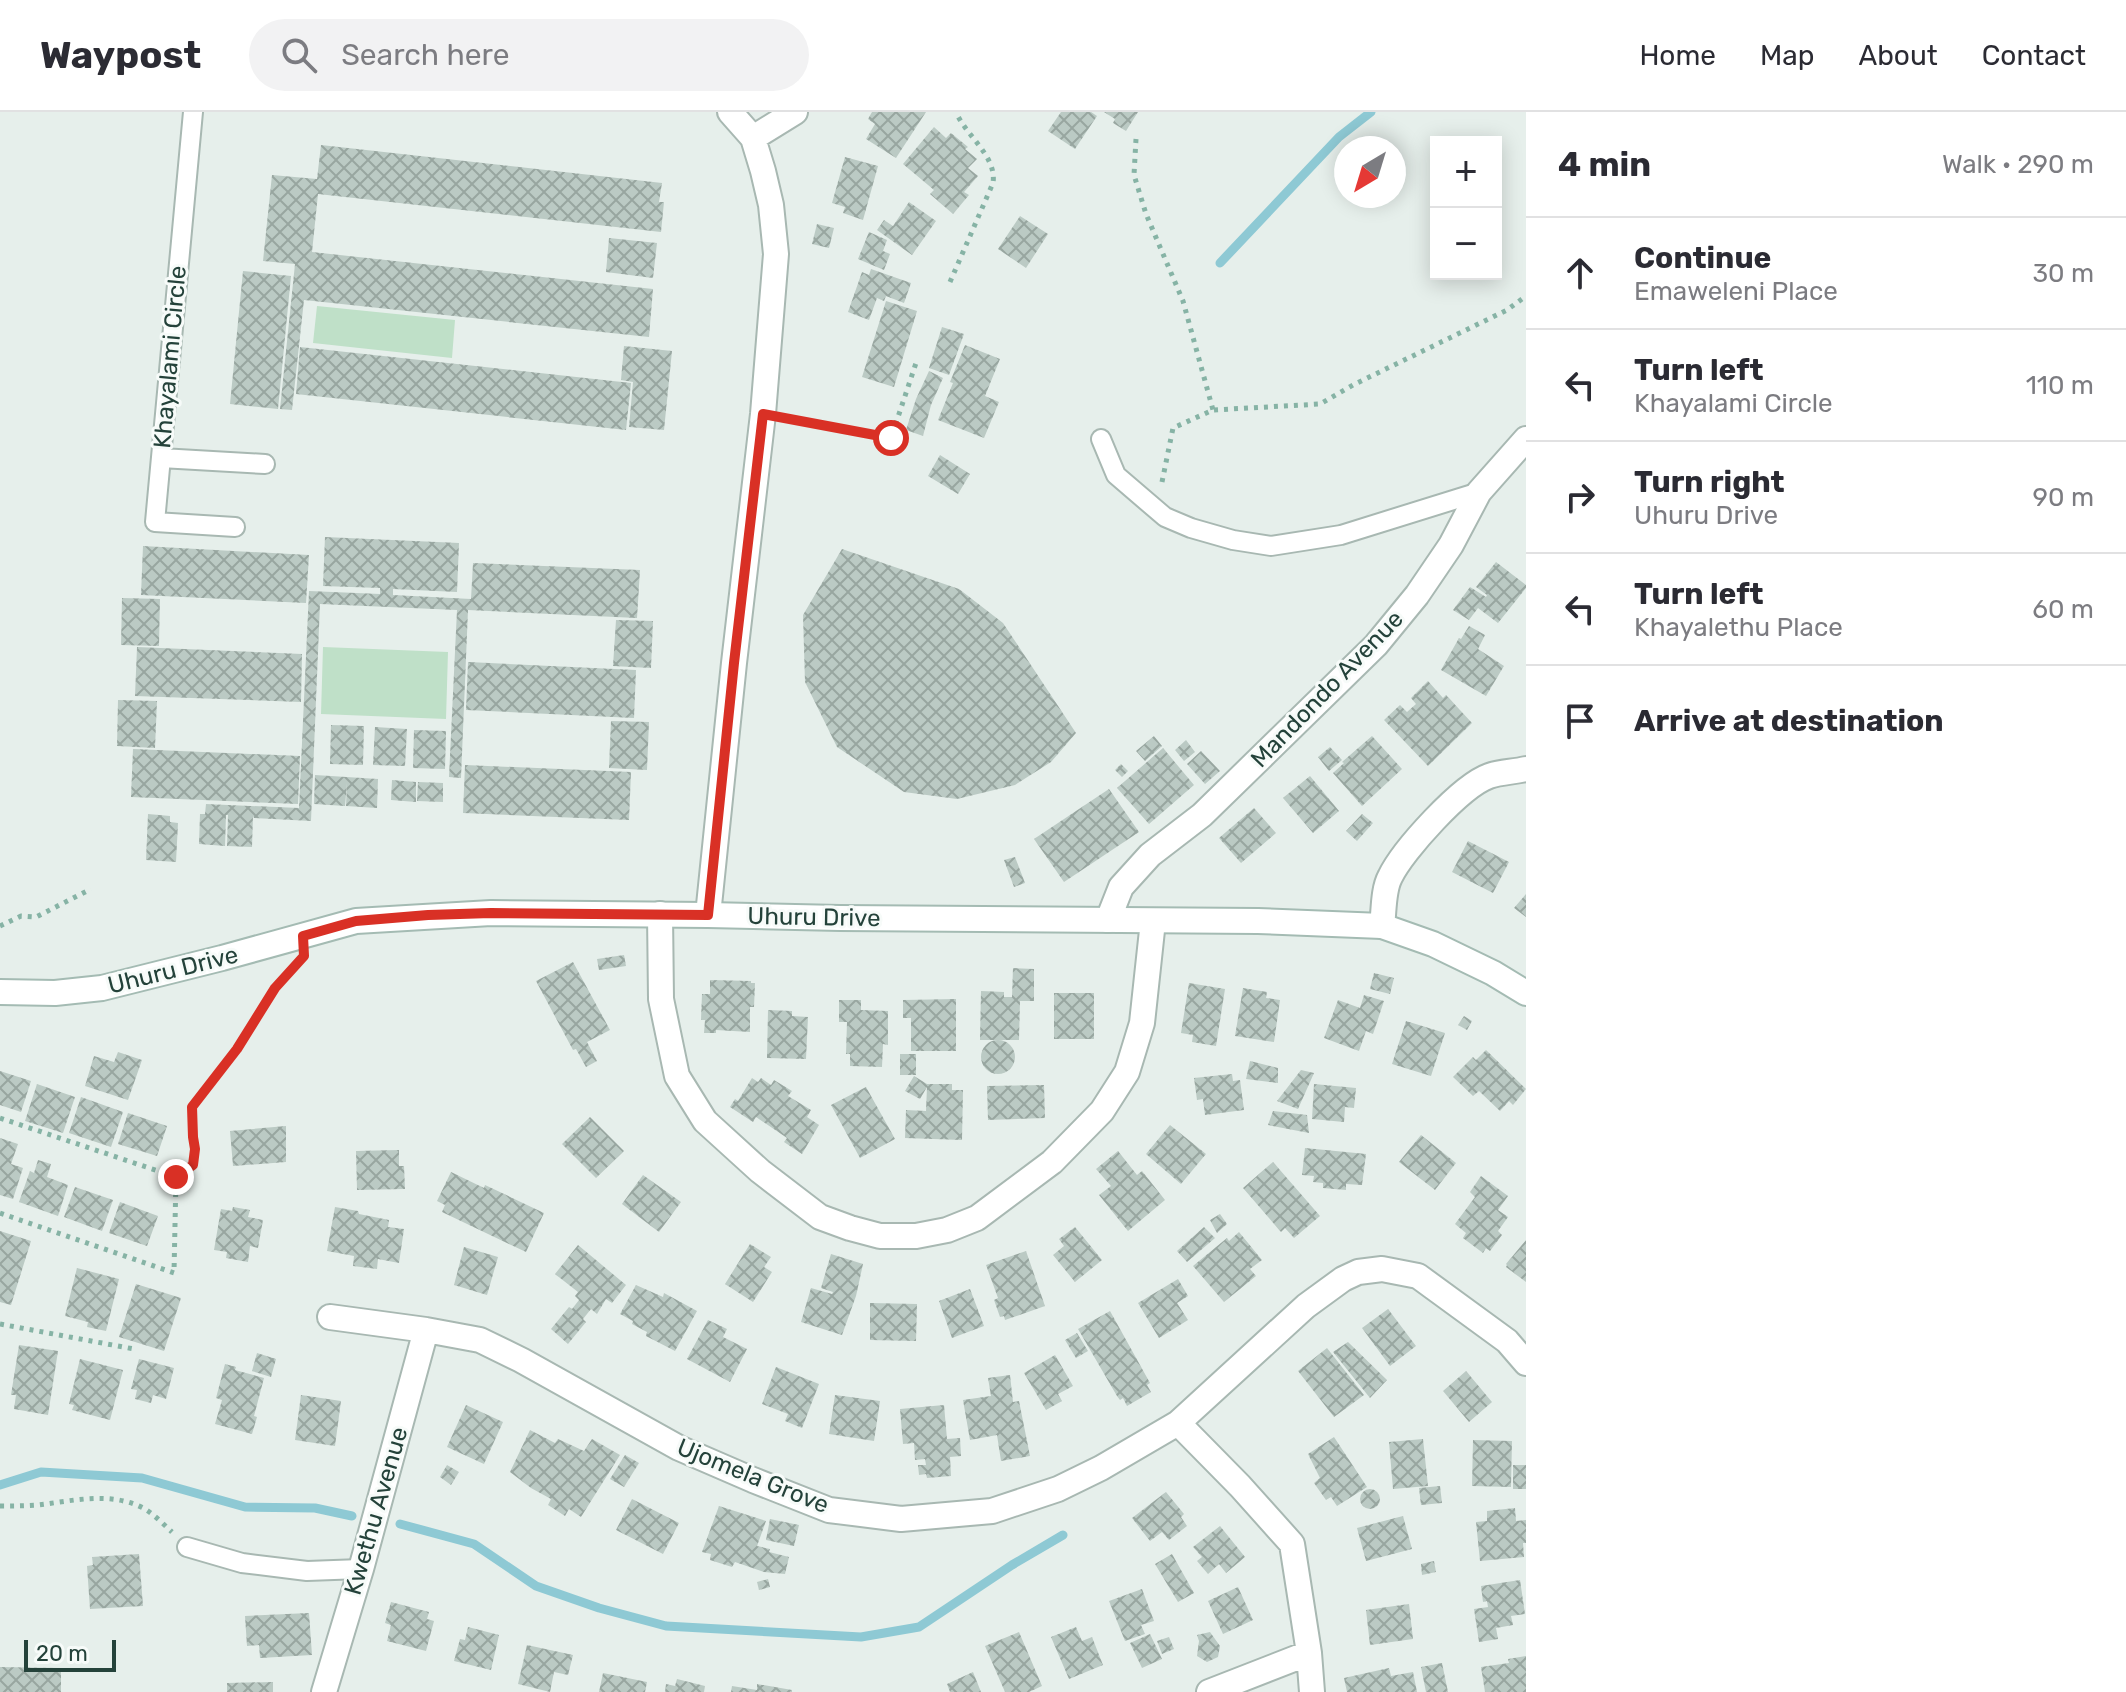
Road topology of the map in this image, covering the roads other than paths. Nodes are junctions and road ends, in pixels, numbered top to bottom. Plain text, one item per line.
1 (193, 112) edge
2 (730, 112) edge
3 (795, 112) edge
4 (753, 138) junction
5 (1101, 439) dead end
6 (1526, 439) edge
7 (161, 458) junction
8 (265, 464) dead end
9 (1479, 492) junction
10 (235, 527) dead end
11 (1526, 769) edge
12 (660, 914) junction
13 (708, 915) junction
14 (1108, 920) junction
15 (1153, 921) junction
16 (1382, 926) junction
17 (0, 992) edge
18 (1526, 993) edge
19 (330, 1317) dead end
20 (426, 1330) junction
21 (1526, 1363) edge
22 (1178, 1423) junction
23 (187, 1547) road end
24 (361, 1569) junction
25 (1309, 1653) junction
26 (324, 1692) edge
27 (1209, 1692) edge
28 (1312, 1692) edge

1 - 7 lane, Khayalami Circle
2 - 4 street
3 - 4 street
4 - 13 street
5 - 9 lane
6 - 9 street, Mandondo Avenue
7 - 8 lane
7 - 10 lane, Khayalami Circle
9 - 14 street, Mandondo Avenue
11 - 16 street
12 - 13 street, Uhuru Drive
12 - 15 street
12 - 17 street, Uhuru Drive
13 - 14 street, Uhuru Drive
14 - 15 street, Uhuru Drive
15 - 16 street, Uhuru Drive
16 - 18 street, Uhuru Drive
19 - 20 street, Ujomela Grove
20 - 22 street, Ujomela Grove
20 - 24 street, Kwethu Avenue
21 - 22 street, Ujomela Grove
22 - 25 street
23 - 24 lane
24 - 26 street, Kwethu Avenue
25 - 27 street
25 - 28 street

